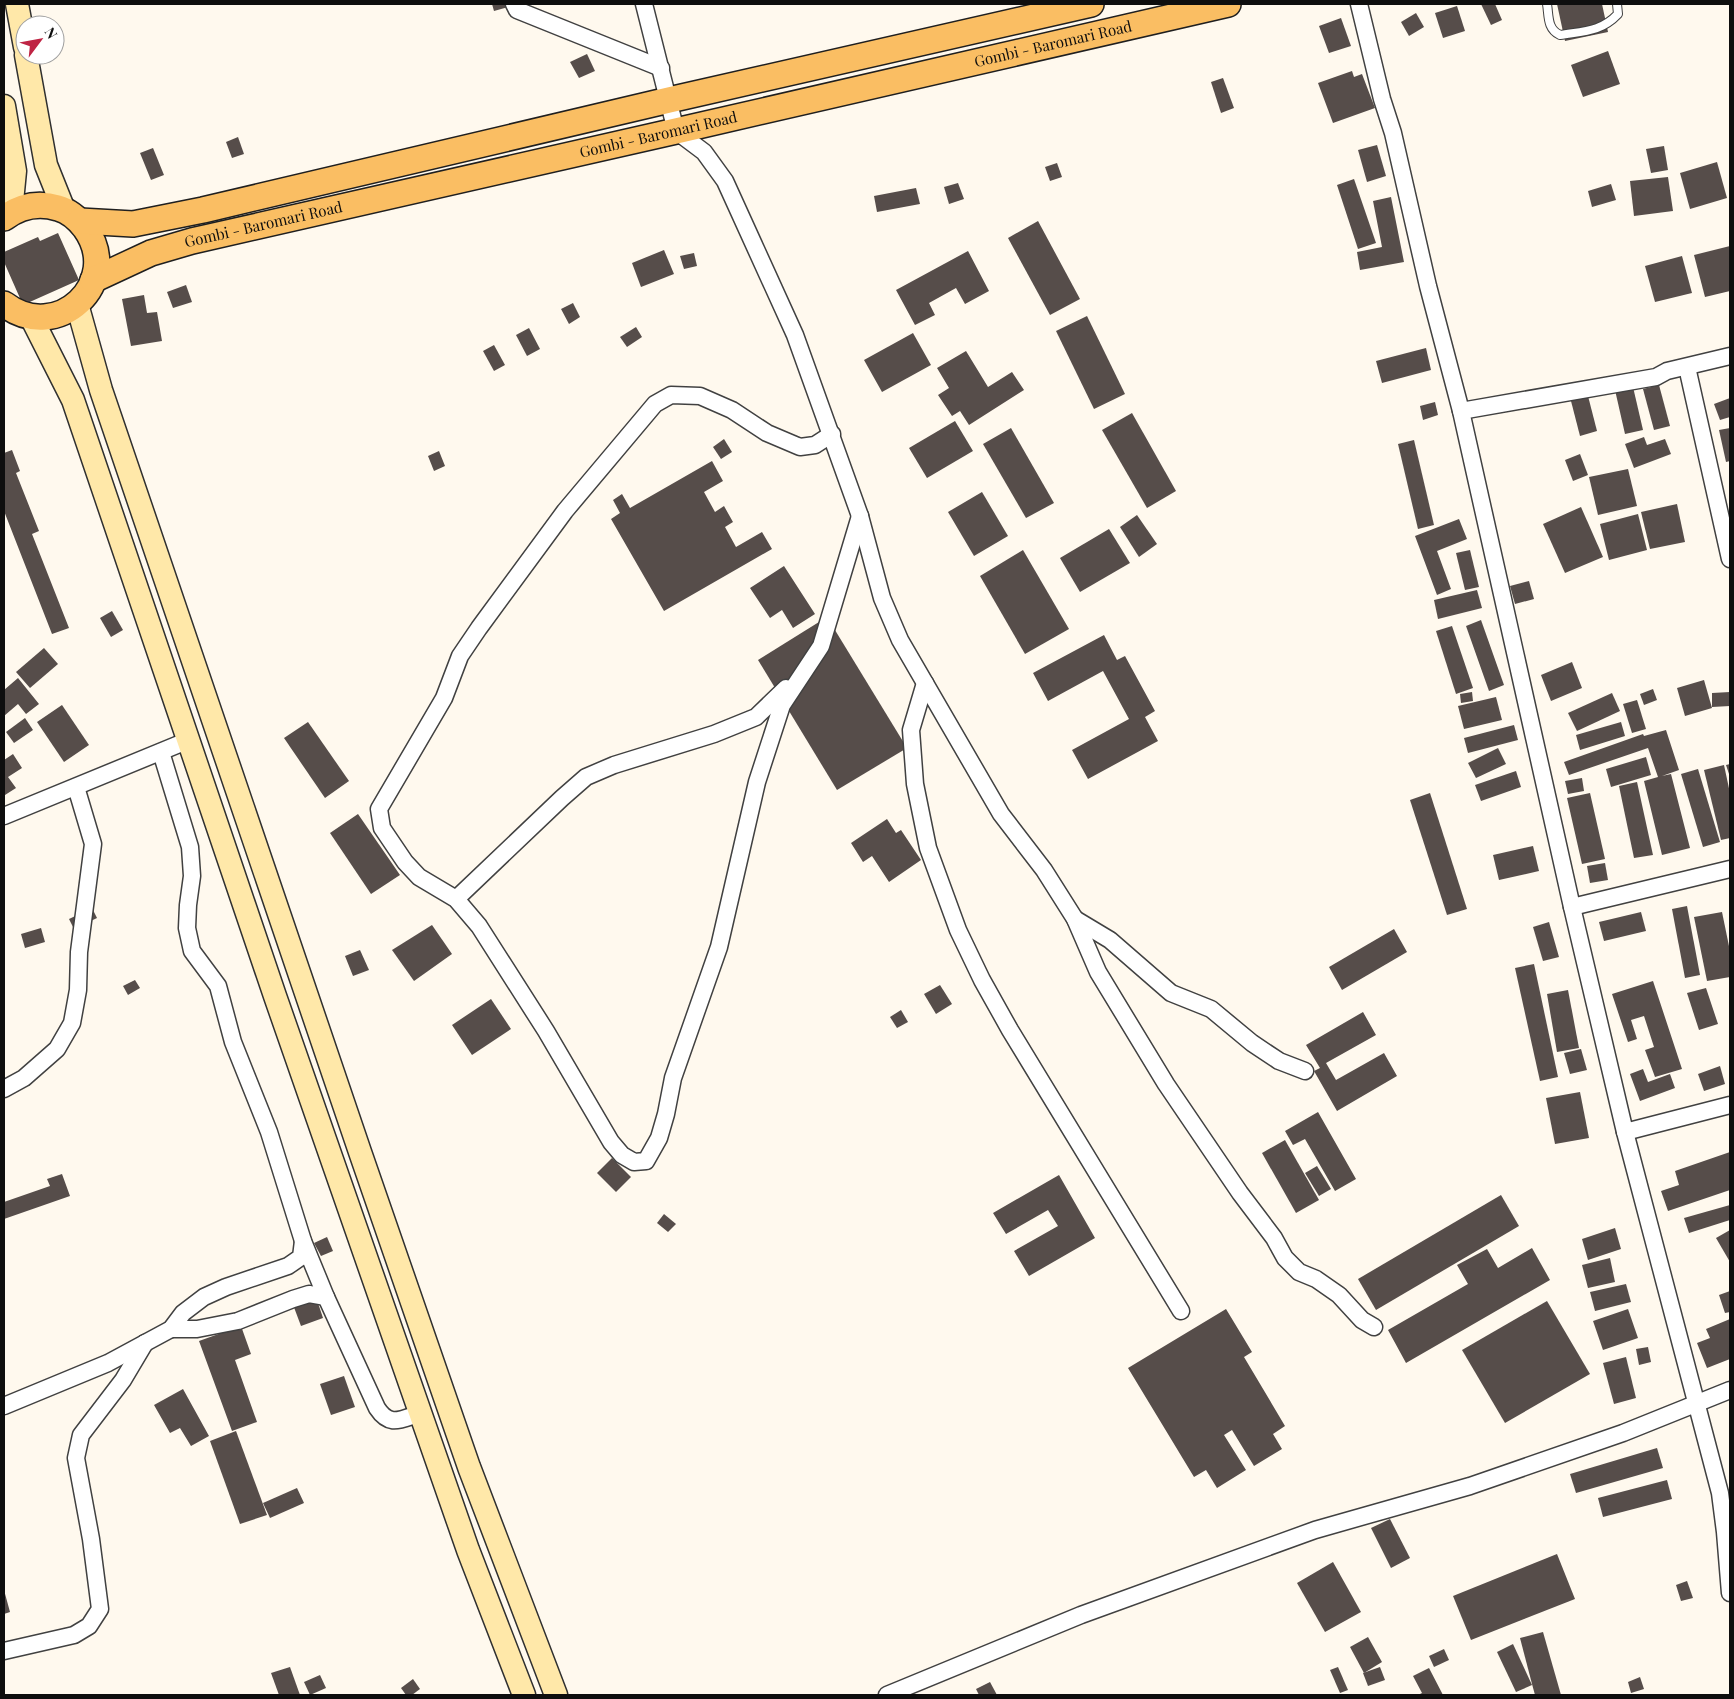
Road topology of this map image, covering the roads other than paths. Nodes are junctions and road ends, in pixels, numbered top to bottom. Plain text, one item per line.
1 (514, 4) edge
2 (644, 4) edge
3 (1092, 4) edge
4 (1228, 4) edge
5 (1359, 4) edge
6 (1547, 4) edge
7 (1617, 4) edge
8 (28, 65) edge
9 (661, 68) junction
10 (669, 100) junction
11 (4, 106) edge
12 (676, 131) junction
13 (7, 215) edge
14 (72, 215) junction
15 (93, 280) junction
16 (4, 304) edge
17 (77, 304) junction
18 (31, 317) junction
19 (1730, 356) edge
20 (1687, 367) junction
21 (1461, 411) junction
22 (832, 434) junction
23 (860, 516) junction
24 (1730, 559) edge
25 (800, 676) junction
26 (924, 683) junction
27 (189, 740) junction
28 (161, 752) junction
29 (76, 787) junction
30 (4, 816) edge
31 (1730, 868) edge
32 (456, 899) junction
33 (1572, 907) junction
34 (1075, 919) junction
35 (1305, 1071) dead end
36 (4, 1089) edge
37 (1730, 1105) edge
38 (1625, 1132) junction
39 (303, 1240) junction
40 (326, 1297) junction
41 (1181, 1311) dead end
42 (1374, 1327) dead end
43 (170, 1329) junction
44 (144, 1343) junction
45 (1730, 1390) edge
46 (1696, 1404) junction
47 (4, 1406) edge
48 (421, 1414) junction
49 (1730, 1593) edge
50 (4, 1651) edge
51 (524, 1695) edge
52 (556, 1695) edge
53 (887, 1695) edge

1 - 9 street
2 - 9 street
3 - 10 main road, Gombi - Baromari Road
4 - 12 main road, Gombi - Baromari Road
5 - 21 street
6 - 7 lane
8 - 14 main road
9 - 10 street
10 - 12 street
10 - 14 main road, Gombi - Baromari Road
11 - 13 main road
12 - 15 main road, Gombi - Baromari Road
12 - 22 street
13 - 14 main road, Gombi - Baromari Road
14 - 15 main road
15 - 17 main road
16 - 18 main road
17 - 18 main road
17 - 52 main road
18 - 27 main road
19 - 20 street
20 - 21 street
20 - 24 street
21 - 33 street
22 - 23 street
22 - 32 street
23 - 25 street
23 - 26 street
25 - 32 street
25 - 32 street
26 - 34 street
26 - 41 street
27 - 28 street
27 - 48 main road
28 - 29 street
28 - 39 street
29 - 30 street
29 - 36 street
31 - 33 street
33 - 38 street
34 - 35 street
34 - 42 street
37 - 38 street
38 - 46 street
39 - 40 street
39 - 43 street
40 - 43 street
40 - 48 street
43 - 44 street
44 - 47 street
44 - 50 street
45 - 46 street
46 - 49 street
46 - 53 street
48 - 51 main road

